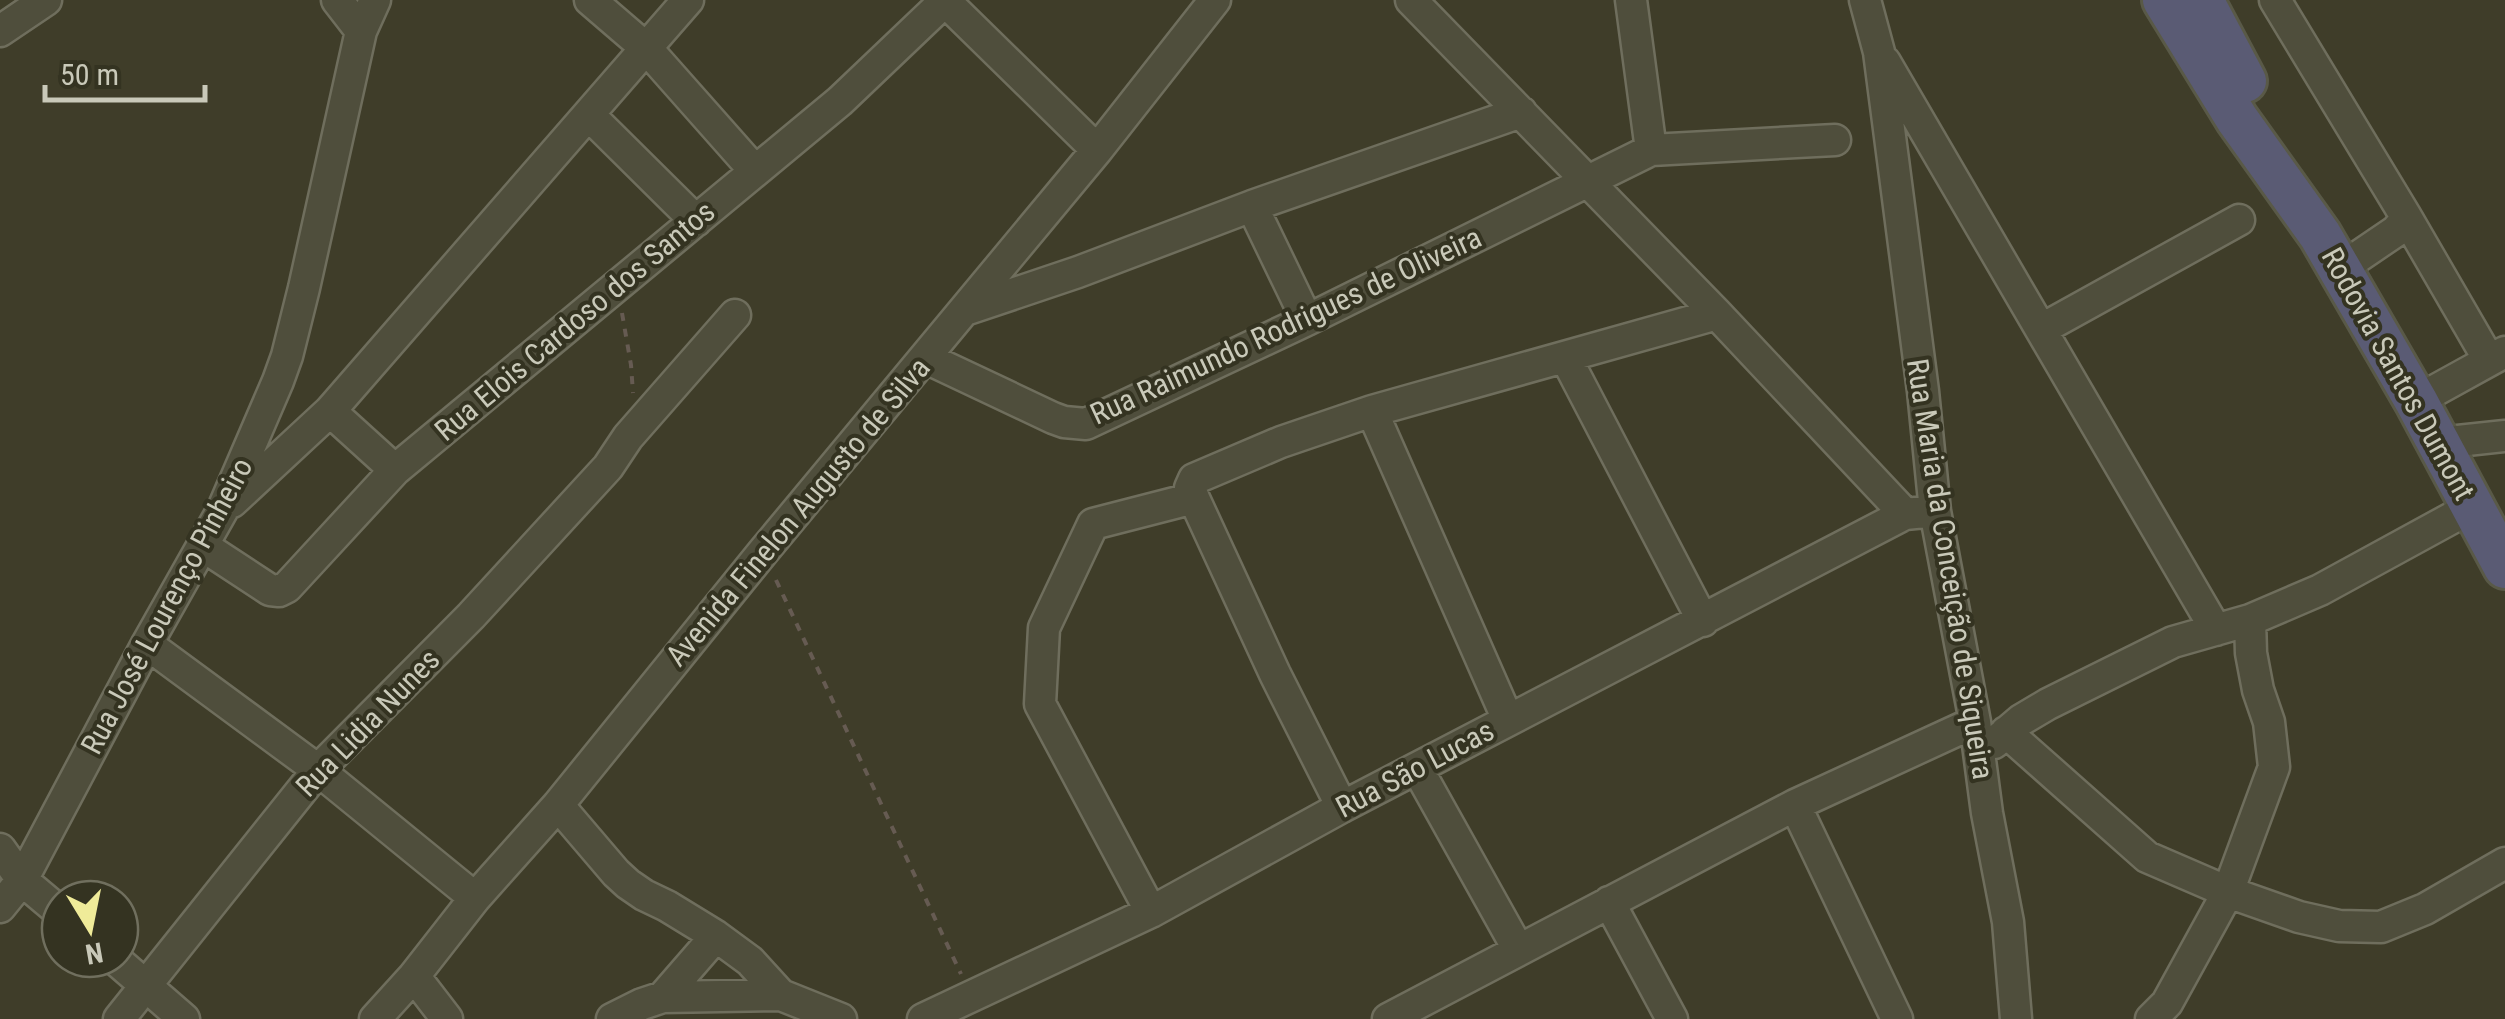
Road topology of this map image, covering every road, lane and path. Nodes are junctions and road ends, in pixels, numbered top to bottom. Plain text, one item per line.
1 (46, 0) edge
2 (337, 0) edge
3 (376, 0) edge
4 (590, 0) edge
5 (688, 0) edge
6 (945, 0) edge
7 (1215, 0) edge
8 (1412, 0) edge
9 (1631, 0) edge
10 (1865, 0) edge
11 (2164, 0) edge
12 (2202, 0) edge
13 (2275, 0) edge
14 (0, 31) edge
15 (361, 31) junction
16 (647, 49) junction
17 (1879, 52) junction
18 (1521, 112) junction
19 (589, 115) junction
20 (1835, 140) dead end
21 (1097, 150) junction
22 (1651, 150) junction
23 (755, 171) junction
24 (1589, 182) junction
25 (1252, 206) junction
26 (2405, 215) junction
27 (2239, 220) dead end
28 (696, 221) junction
29 (2330, 252) junction
30 (618, 286) junction
31 (966, 310) junction
32 (1717, 314) junction
33 (735, 315) dead end
34 (1308, 320) junction
35 (2042, 329) junction
36 (2497, 356) edge
37 (926, 358) junction
38 (1566, 358) junction
39 (2416, 401) junction
40 (330, 411) junction
41 (1372, 411) junction
42 (2505, 436) edge
43 (628, 437) junction
44 (2438, 443) junction
45 (394, 470) junction
46 (1193, 490) junction
47 (2472, 507) junction
48 (222, 511) junction
49 (1920, 512) junction
50 (203, 546) junction
51 (763, 552) junction
52 (2505, 567) edge
53 (2250, 620) junction
54 (1703, 621) junction
55 (2216, 630) junction
56 (148, 644) junction
57 (1508, 720) junction
58 (1975, 722) junction
59 (2006, 732) junction
60 (1980, 755) junction
61 (1417, 768) junction
62 (318, 770) junction
63 (558, 805) junction
64 (1795, 805) junction
65 (1342, 807) junction
66 (0, 849) edge
67 (2505, 863) edge
68 (22, 880) junction
69 (2228, 892) junction
70 (40, 895) edge
71 (475, 898) junction
72 (1609, 902) junction
73 (0, 908) edge
74 (1151, 912) junction
75 (716, 936) junction
76 (1518, 949) junction
77 (414, 976) junction
78 (139, 979) edge
79 (147, 986) junction
80 (781, 995) junction
81 (663, 998) junction
82 (977, 1008) edge
83 (1434, 1009) edge
84 (825, 1016) edge
85 (119, 1019) edge
86 (184, 1019) edge
87 (374, 1019) edge
88 (447, 1019) edge
89 (612, 1019) edge
90 (923, 1019) edge
91 (1388, 1019) edge
92 (1672, 1019) edge
93 (1897, 1019) edge
94 (2016, 1019) edge
95 (2151, 1019) edge

1 - 14 street
2 - 15 street
3 - 15 street, Rua José Lourenço Pinheiro
4 - 16 street
5 - 16 street
6 - 21 street
6 - 23 street, Rua Elois Cardoso dos Santos
7 - 21 street, Avenida Finelon Augusto de Silva
8 - 18 street
9 - 22 street
10 - 17 street, Rua Maria da Conceição de Siqueira
11 - 29 highway, Rodovia Santos Dumont
12 - 29 highway, Rodovia Santos Dumont
13 - 26 street
15 - 48 street, Rua José Lourenço Pinheiro
16 - 19 street
16 - 23 street
17 - 35 street
17 - 49 street, Rua Maria da Conceição de Siqueira
18 - 24 street
18 - 25 street
19 - 28 street
19 - 40 street
20 - 22 street
21 - 31 street, Avenida Finelon Augusto de Silva
22 - 24 street, Rua Raimundo Rodrigues de Oliveira
23 - 28 street, Rua Elois Cardoso dos Santos
24 - 32 street
24 - 34 street, Rua Raimundo Rodrigues de Oliveira
25 - 31 street
25 - 34 street
26 - 29 street
26 - 36 street
27 - 35 street
28 - 30 street, Rua Elois Cardoso dos Santos
29 - 39 highway, Rodovia Santos Dumont
30 - 43 path
30 - 45 street, Rua Elois Cardoso dos Santos
31 - 37 street, Avenida Finelon Augusto de Silva
32 - 38 street
32 - 49 street
33 - 43 street, Rua Lidia Nunes
34 - 37 street, Rua Raimundo Rodrigues de Oliveira
35 - 55 street
36 - 39 street
37 - 51 street, Avenida Finelon Augusto de Silva
38 - 41 street
38 - 54 street
39 - 44 highway, Rodovia Santos Dumont
40 - 45 street
40 - 48 street
41 - 46 street
41 - 57 street
42 - 44 street
43 - 62 street, Rua Lidia Nunes
44 - 47 highway, Rodovia Santos Dumont
45 - 50 street, Rua Elois Cardoso dos Santos
46 - 65 street
46 - 74 street
47 - 52 highway, Rodovia Santos Dumont
47 - 53 street
48 - 50 street, Rua José Lourenço Pinheiro
49 - 54 street, Rua São Lucas
49 - 58 street, Rua Maria da Conceição de Siqueira
50 - 56 street, Rua José Lourenço Pinheiro
51 - 63 street, Avenida Finelon Augusto de Silva
51 - 82 path
53 - 55 street
53 - 69 street
54 - 57 street, Rua São Lucas
55 - 59 street
56 - 62 street
56 - 68 street, Rua José Lourenço Pinheiro
57 - 61 street, Rua São Lucas
58 - 60 street, Rua Maria da Conceição de Siqueira
58 - 64 street
59 - 60 street
59 - 69 street
60 - 94 street, Rua Maria da Conceição de Siqueira
61 - 65 street, Rua São Lucas
61 - 76 street
62 - 71 street
62 - 79 street, Rua Lidia Nunes
63 - 71 street, Avenida Finelon Augusto de Silva
63 - 75 street
64 - 72 street
64 - 93 street
65 - 74 street, Rua São Lucas
66 - 68 street
67 - 69 street
68 - 70 street
68 - 73 street, Rua José Lourenço Pinheiro
69 - 95 street
71 - 77 street, Avenida Finelon Augusto de Silva
72 - 76 street
72 - 92 street
74 - 82 street, Rua São Lucas
75 - 80 street
75 - 81 street
76 - 83 street
77 - 87 street, Avenida Finelon Augusto de Silva
77 - 88 street
78 - 79 street
79 - 85 street, Rua Lidia Nunes
79 - 86 street
80 - 81 street
80 - 84 street
81 - 89 street
82 - 90 street, Rua São Lucas
83 - 91 street

